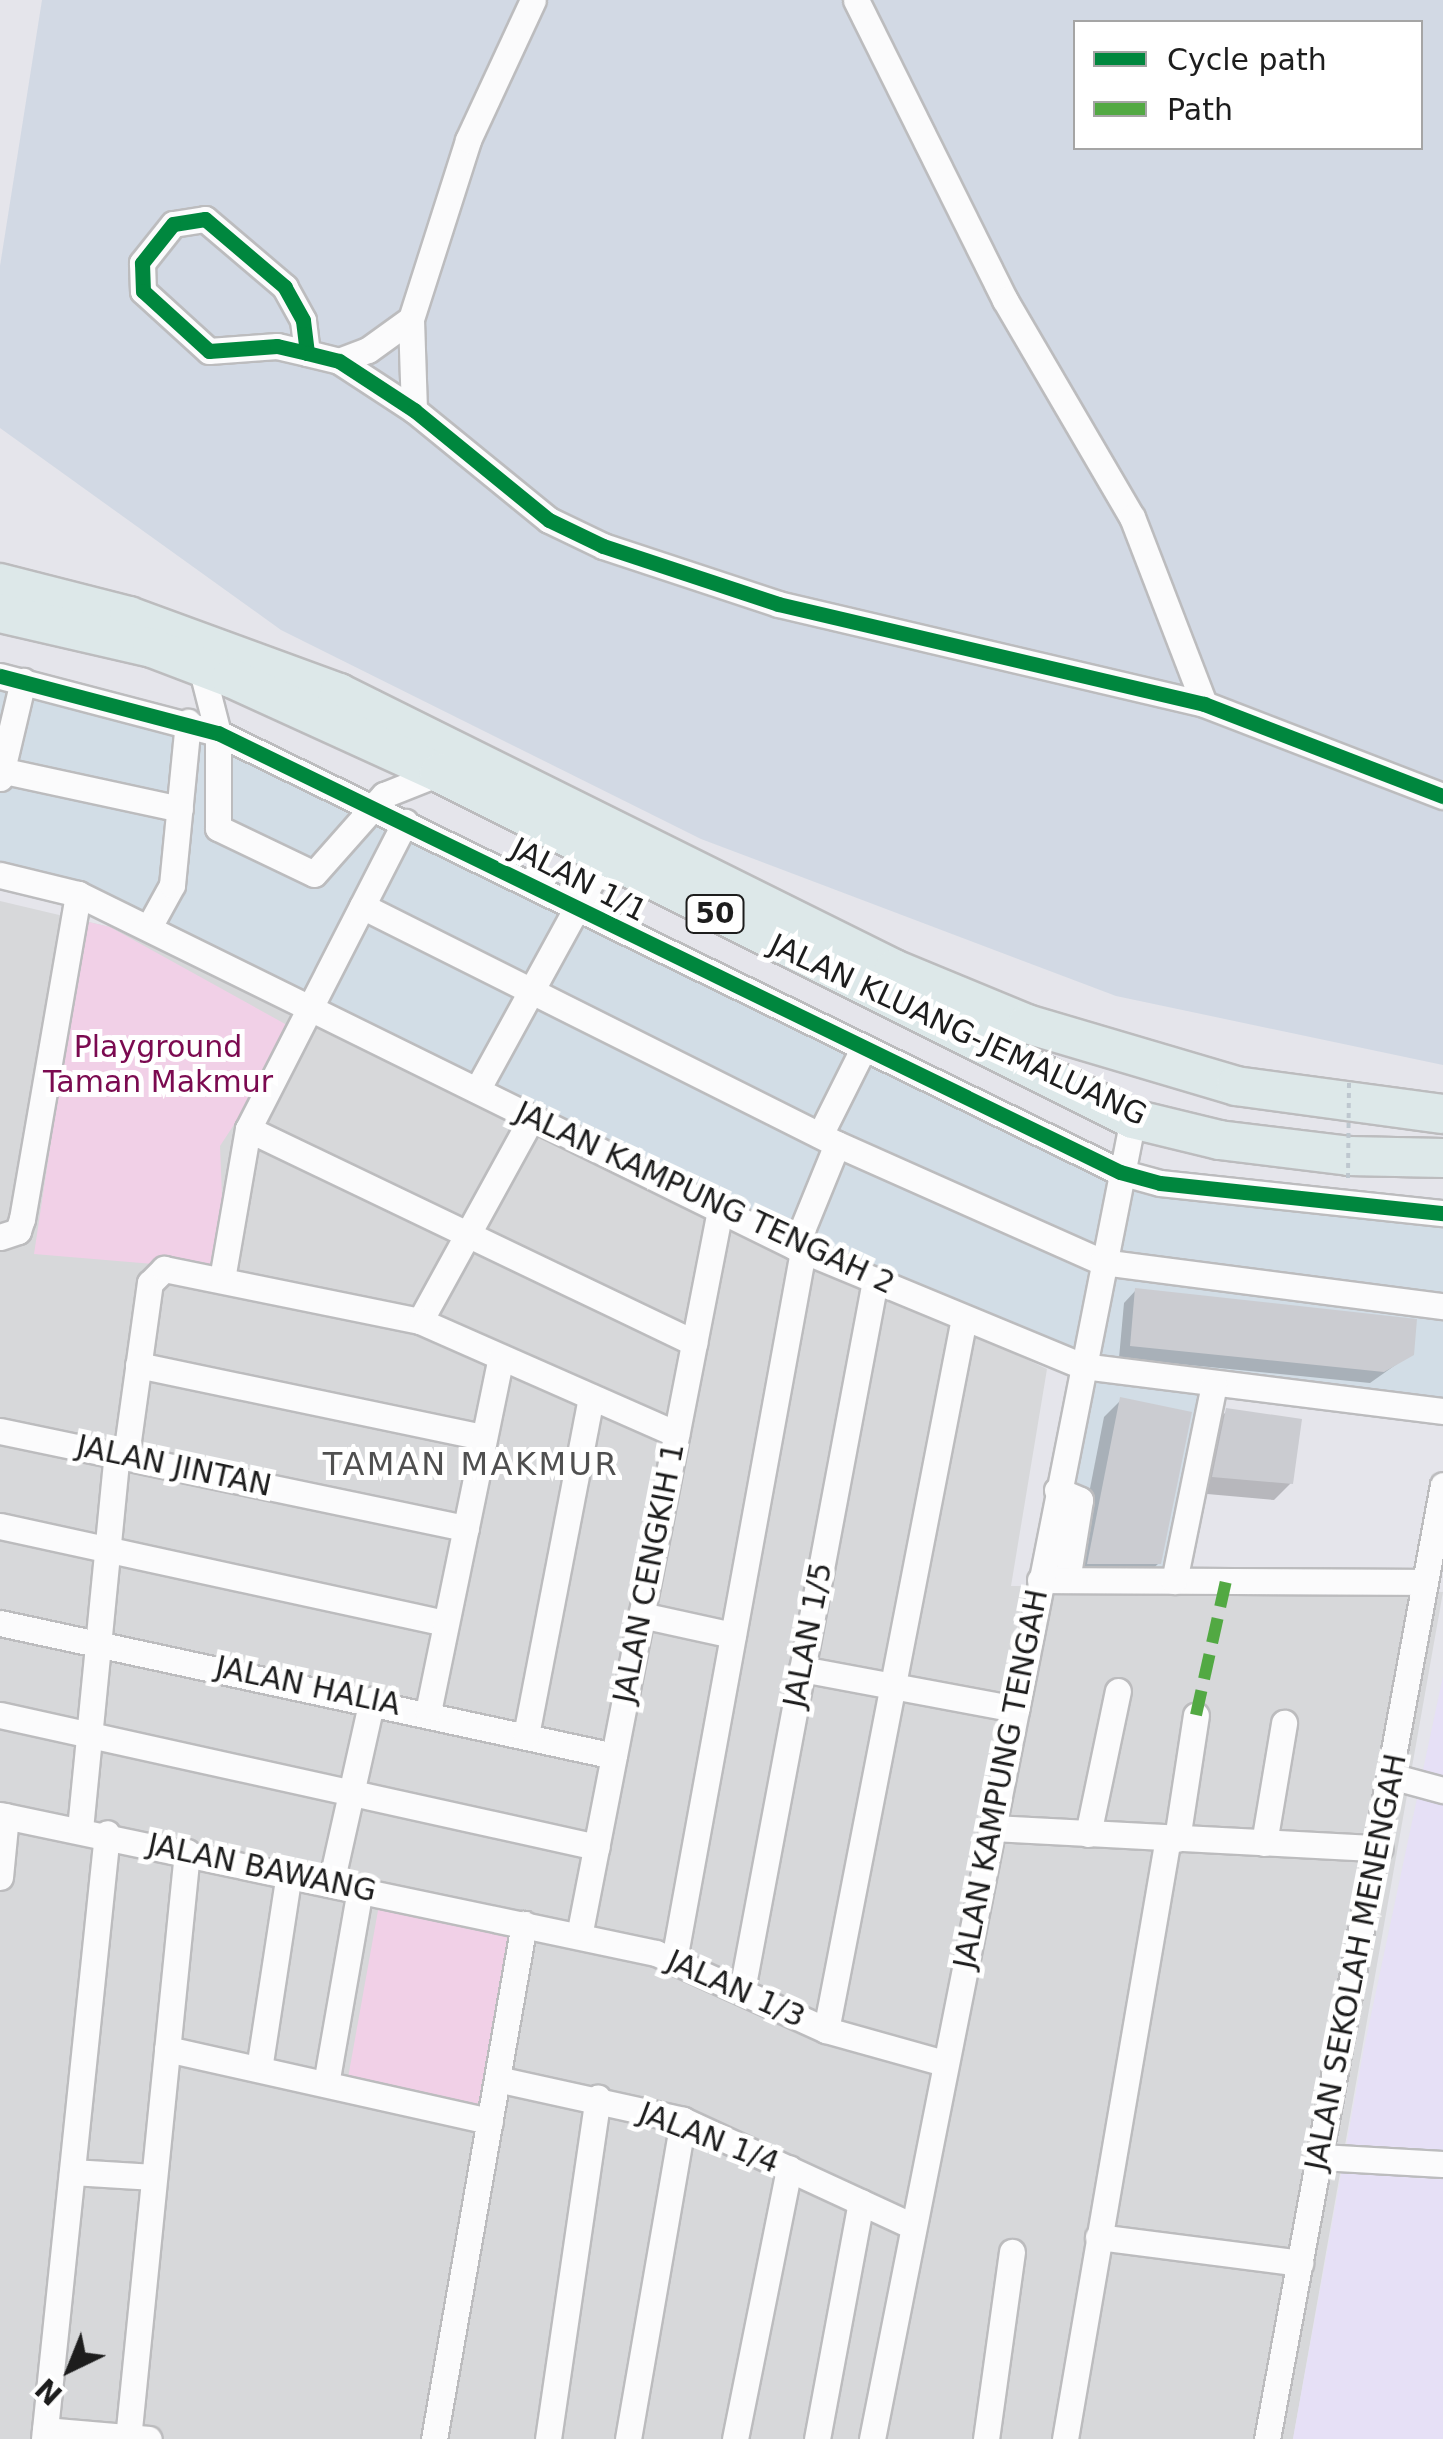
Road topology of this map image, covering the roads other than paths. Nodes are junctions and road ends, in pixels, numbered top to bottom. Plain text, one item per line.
1 (533, 0) edge
2 (856, 0) edge
3 (411, 318) junction
4 (307, 354) junction
5 (339, 360) junction
6 (414, 410) junction
7 (0, 583) edge
8 (0, 613) edge
9 (201, 667) junction
10 (12, 678) edge
11 (1204, 704) junction
12 (188, 722) junction
13 (218, 732) junction
14 (1, 773) edge
15 (439, 773) junction
16 (1443, 796) edge
17 (372, 807) junction
18 (180, 809) junction
19 (404, 822) junction
20 (604, 858) junction
21 (0, 875) edge
22 (78, 894) junction
23 (362, 906) junction
24 (577, 910) junction
25 (149, 927) junction
26 (532, 991) junction
27 (314, 1009) junction
28 (862, 1052) junction
29 (477, 1090) junction
30 (1443, 1114) edge
31 (532, 1117) junction
32 (1133, 1119) junction
33 (248, 1129) junction
34 (828, 1139) junction
35 (1436, 1163) edge
36 (1120, 1172) junction
37 (720, 1210) junction
38 (1443, 1213) edge
39 (466, 1235) junction
40 (0, 1237) edge
41 (799, 1249) junction
42 (1102, 1262) junction
43 (222, 1279) junction
44 (875, 1280) junction
45 (1443, 1306) edge
46 (964, 1318) junction
47 (420, 1322) junction
48 (694, 1343) junction
49 (501, 1358) junction
50 (138, 1365) junction
51 (1082, 1366) junction
52 (1214, 1384) junction
53 (591, 1397) junction
54 (1443, 1411) edge
55 (0, 1430) edge
56 (676, 1434) junction
57 (484, 1436) junction
58 (122, 1454) junction
59 (1443, 1485) edge
60 (1057, 1490) junction
61 (0, 1526) edge
62 (466, 1528) junction
63 (108, 1545) junction
64 (1040, 1580) junction
65 (1067, 1580) junction
66 (1174, 1581) junction
67 (1425, 1582) junction
68 (641, 1616) junction
69 (0, 1623) edge
70 (446, 1623) junction
71 (733, 1634) junction
72 (98, 1641) junction
73 (802, 1669) junction
74 (893, 1686) junction
75 (1118, 1691) dead end
76 (372, 1700) junction
77 (1016, 1709) junction
78 (428, 1712) junction
79 (0, 1715) edge
80 (1196, 1715) dead end
81 (1284, 1723) dead end
82 (90, 1733) junction
83 (526, 1734) junction
84 (614, 1756) junction
85 (1391, 1776) junction
86 (1443, 1790) edge
87 (352, 1791) junction
88 (3, 1815) edge
89 (991, 1828) junction
90 (80, 1829) junction
91 (107, 1834) junction
92 (1088, 1834) junction
93 (1172, 1839) junction
94 (1264, 1843) junction
95 (596, 1847) junction
96 (1379, 1848) junction
97 (187, 1852) junction
98 (289, 1874) junction
99 (0, 1877) edge
100 (332, 1884) junction
101 (360, 1889) junction
102 (524, 1924) junction
103 (579, 1936) junction
104 (674, 1960) junction
105 (742, 1990) junction
106 (826, 2030) junction
107 (167, 2049) junction
108 (944, 2063) junction
109 (259, 2069) junction
110 (497, 2079) junction
111 (326, 2084) junction
112 (598, 2098) junction
113 (683, 2120) junction
114 (490, 2121) junction
115 (1320, 2157) junction
116 (1443, 2164) edge
117 (788, 2168) junction
118 (72, 2172) junction
119 (154, 2177) junction
120 (861, 2202) junction
121 (912, 2226) junction
122 (1098, 2237) junction
123 (1012, 2252) dead end
124 (1300, 2264) junction
125 (45, 2434) edge
126 (128, 2439) edge
127 (149, 2439) edge
128 (434, 2439) edge
129 (548, 2439) edge
130 (628, 2439) edge
131 (735, 2439) edge
132 (817, 2439) edge
133 (872, 2439) edge
134 (986, 2439) edge
135 (1065, 2439) edge
136 (1267, 2439) edge

1 - 3 street
2 - 11 street
3 - 5 street
3 - 6 street
4 - 4 street
4 - 5 street
5 - 6 street
6 - 11 street
7 - 30 highway, JALAN KLUANG-JEMALUANG / 50
8 - 9 highway, JALAN KLUANG-JEMALUANG / 50
9 - 13 street
9 - 15 highway, JALAN KLUANG-JEMALUANG / 50
10 - 12 street, JALAN 1/1
10 - 14 street
11 - 16 street
12 - 13 street, JALAN 1/1
12 - 18 street
13 - 17 street, JALAN 1/1
13 - 17 street
14 - 18 street
15 - 17 street
15 - 20 highway, JALAN KLUANG-JEMALUANG / 50
17 - 19 street, JALAN 1/1
18 - 25 street
19 - 23 street
19 - 24 street, JALAN 1/1
20 - 24 street
20 - 32 highway, JALAN KLUANG-JEMALUANG / 50
21 - 22 street, JALAN KAMPUNG TENGAH 2
22 - 25 street, JALAN KAMPUNG TENGAH 2
22 - 40 street
23 - 26 street
23 - 27 street
24 - 26 street
24 - 28 street, JALAN 1/1
25 - 27 street, JALAN KAMPUNG TENGAH 2
26 - 29 street
26 - 34 street
27 - 29 street, JALAN KAMPUNG TENGAH 2
27 - 33 street
28 - 34 street
28 - 36 street, JALAN 1/1
29 - 31 street, JALAN KAMPUNG TENGAH 2
31 - 37 street, JALAN KAMPUNG TENGAH 2
31 - 39 street
32 - 35 highway, JALAN KLUANG-JEMALUANG / 50
32 - 36 street, JALAN KAMPUNG TENGAH
33 - 39 street
33 - 43 street
34 - 41 street
34 - 42 street
36 - 38 street, JALAN 1/1
36 - 42 street, JALAN KAMPUNG TENGAH
37 - 41 street, JALAN KAMPUNG TENGAH 2
37 - 48 street, JALAN CENGKIH 1
39 - 47 street
39 - 48 street
41 - 44 street, JALAN KAMPUNG TENGAH 2
41 - 71 street
42 - 45 street
42 - 51 street, JALAN KAMPUNG TENGAH
43 - 47 street
43 - 50 street
44 - 46 street, JALAN KAMPUNG TENGAH 2
44 - 73 street, JALAN 1/5
46 - 51 street, JALAN KAMPUNG TENGAH 2
46 - 74 street
47 - 49 street
48 - 56 street, JALAN CENGKIH 1
49 - 53 street
49 - 57 street
50 - 57 street
50 - 58 street
51 - 52 street, JALAN KAMPUNG TENGAH 2
51 - 60 street, JALAN KAMPUNG TENGAH
52 - 54 street, JALAN KAMPUNG TENGAH 2
52 - 66 street
53 - 56 street
53 - 83 street
55 - 58 street, JALAN JINTAN
56 - 68 street, JALAN CENGKIH 1
57 - 62 street
58 - 62 street, JALAN JINTAN
58 - 63 street
59 - 67 street, JALAN SEKOLAH MENENGAH
60 - 64 street, JALAN KAMPUNG TENGAH
60 - 65 street
61 - 63 street
62 - 70 street
63 - 70 street
63 - 72 street
64 - 65 street
64 - 77 street, JALAN KAMPUNG TENGAH
65 - 66 street
66 - 67 street
67 - 85 street, JALAN SEKOLAH MENENGAH
68 - 71 street
68 - 84 street, JALAN CENGKIH 1
69 - 72 street, JALAN HALIA
70 - 78 street
71 - 104 street
72 - 76 street, JALAN HALIA
72 - 82 street
73 - 74 street
73 - 105 street, JALAN 1/5
74 - 77 street
74 - 106 street
75 - 92 street
76 - 78 street, JALAN HALIA
76 - 87 street
77 - 89 street, JALAN KAMPUNG TENGAH
78 - 83 street, JALAN HALIA
79 - 82 street
80 - 93 street
81 - 94 street
82 - 87 street
82 - 90 street
83 - 84 street, JALAN HALIA
84 - 95 street, JALAN CENGKIH 1
85 - 86 street
85 - 96 street, JALAN SEKOLAH MENENGAH
87 - 95 street
87 - 100 street
88 - 90 street, JALAN BAWANG
88 - 99 street
89 - 92 street
89 - 108 street, JALAN KAMPUNG TENGAH
90 - 91 street, JALAN BAWANG
91 - 97 street, JALAN BAWANG
91 - 118 street
92 - 93 street
93 - 94 street
93 - 122 street
94 - 96 street
95 - 103 street, JALAN CENGKIH 1
96 - 115 street, JALAN SEKOLAH MENENGAH
97 - 98 street, JALAN BAWANG
97 - 107 street
98 - 100 street, JALAN BAWANG
98 - 109 street
100 - 101 street, JALAN BAWANG
101 - 102 street, JALAN BAWANG
101 - 111 street
102 - 103 street, JALAN 1/3
102 - 110 street
103 - 104 street, JALAN 1/3
104 - 105 street, JALAN 1/3
105 - 106 street, JALAN 1/3
106 - 108 street, JALAN 1/3
107 - 109 street
107 - 119 street
108 - 121 street, JALAN KAMPUNG TENGAH
109 - 111 street
110 - 112 street, JALAN 1/4
110 - 114 street
111 - 114 street
112 - 113 street, JALAN 1/4
112 - 129 street
113 - 117 street, JALAN 1/4
113 - 130 street
114 - 128 street
115 - 116 street
115 - 124 street, JALAN SEKOLAH MENENGAH
117 - 120 street, JALAN 1/4
117 - 131 street
118 - 119 street
118 - 125 street
119 - 126 street
120 - 121 street, JALAN 1/4
120 - 132 street
121 - 133 street, JALAN KAMPUNG TENGAH
122 - 124 street
122 - 135 street
123 - 134 street
124 - 136 street, JALAN SEKOLAH MENENGAH
125 - 126 street
126 - 127 street

